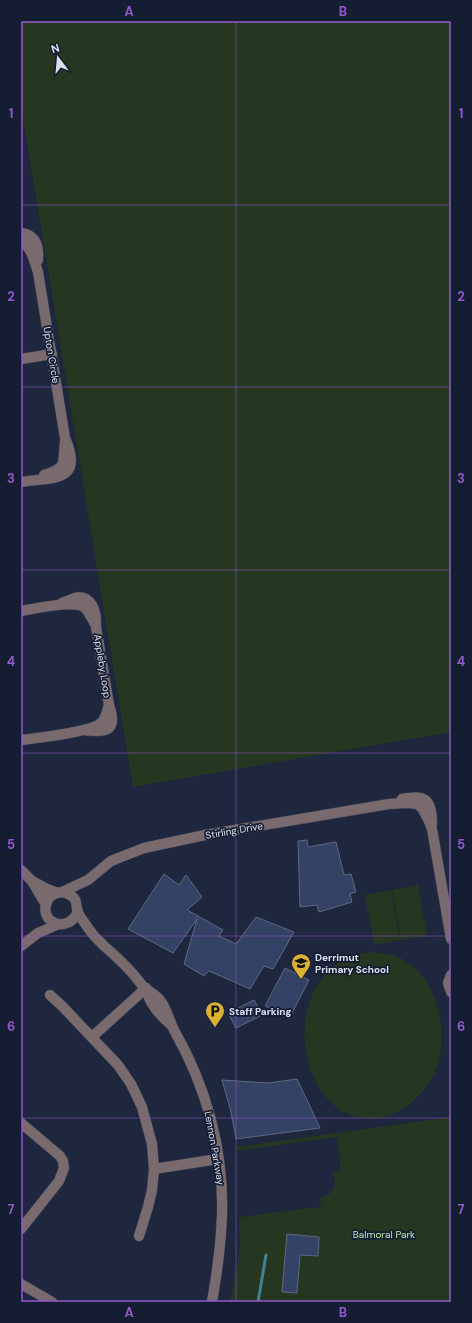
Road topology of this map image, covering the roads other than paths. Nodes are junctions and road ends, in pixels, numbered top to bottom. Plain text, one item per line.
1 (21, 233) edge
2 (21, 242) edge
3 (38, 272) junction
4 (52, 354) junction
5 (21, 359) edge
6 (26, 481) edge
7 (21, 611) edge
8 (21, 740) edge
9 (21, 870) edge
10 (88, 880) junction
11 (32, 882) junction
12 (60, 892) junction
13 (46, 907) junction
14 (78, 910) junction
15 (62, 924) junction
16 (38, 933) junction
17 (92, 934) junction
18 (451, 939) edge
19 (21, 946) edge
20 (451, 972) edge
21 (451, 975) edge
22 (146, 988) junction
23 (451, 992) edge
24 (50, 995) dead end
25 (92, 1037) junction
26 (21, 1123) edge
27 (218, 1159) junction
28 (154, 1169) junction
29 (21, 1229) edge
30 (139, 1236) dead end
31 (21, 1284) edge
32 (52, 1302) edge
33 (212, 1302) edge

1 - 3 street, Upton Circle
2 - 3 street, Upton Circle
3 - 4 street, Upton Circle
4 - 5 street
4 - 6 street, Upton Circle
7 - 8 street, Appleby Loop
9 - 11 street, Lennon Parkway
10 - 12 street, Stirling Drive
10 - 14 street, Stirling Drive
10 - 18 street, Stirling Drive
11 - 12 street, Lennon Parkway
11 - 13 street, Lennon Parkway
12 - 13 street
12 - 14 street, Lennon Parkway
13 - 15 street, Lennon Parkway
13 - 16 street
14 - 15 street
14 - 17 street, Lennon Parkway
15 - 16 street
15 - 17 street, Lennon Parkway
16 - 19 street
17 - 22 street, Lennon Parkway
20 - 21 street
21 - 23 street
22 - 25 street
22 - 27 street, Lennon Parkway
24 - 25 street
25 - 28 street
26 - 29 street
27 - 28 street
27 - 33 street, Lennon Parkway
28 - 30 street
31 - 32 street

